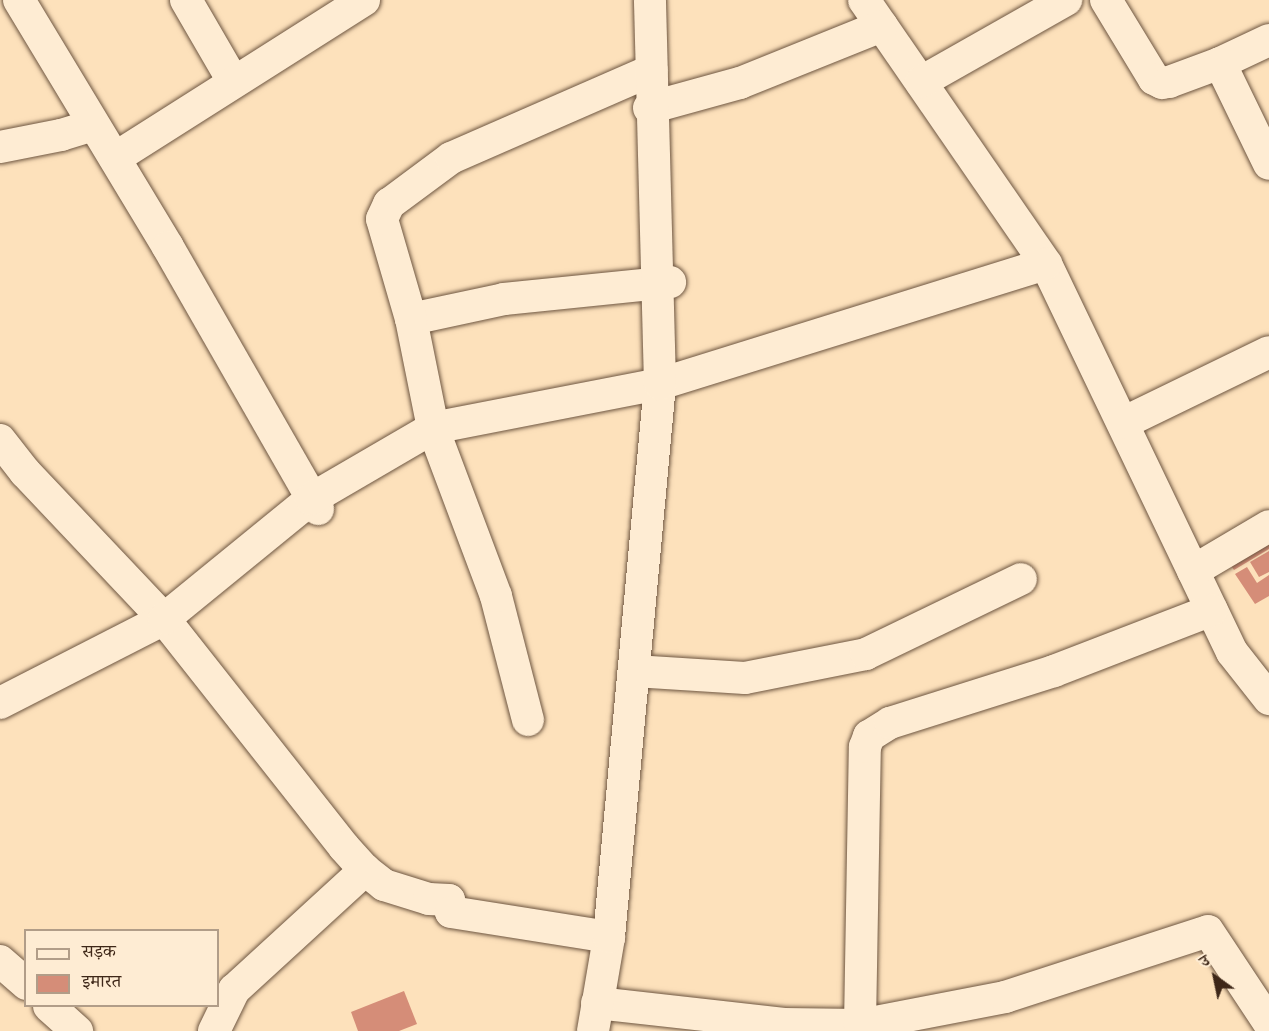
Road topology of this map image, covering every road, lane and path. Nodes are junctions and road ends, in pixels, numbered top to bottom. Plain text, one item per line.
1 (19, 0) edge
2 (186, 0) edge
3 (364, 0) edge
4 (650, 0) edge
5 (864, 0) edge
6 (1066, 0) edge
7 (1106, 0) edge
8 (882, 26) junction
9 (1269, 40) edge
10 (1220, 63) junction
11 (652, 70) junction
12 (233, 81) junction
13 (921, 82) junction
14 (651, 107) junction
15 (94, 125) junction
16 (0, 147) edge
17 (115, 158) junction
18 (1269, 164) edge
19 (1046, 264) junction
20 (664, 282) junction
21 (411, 319) junction
22 (1269, 352) edge
23 (660, 384) junction
24 (1123, 423) junction
25 (433, 428) junction
26 (0, 440) edge
27 (314, 504) junction
28 (1269, 526) edge
29 (1192, 571) junction
30 (1022, 579) dead end
31 (1212, 610) junction
32 (164, 619) junction
33 (634, 671) junction
34 (1269, 699) edge
35 (0, 703) edge
36 (528, 720) dead end
37 (365, 870) junction
38 (609, 937) junction
39 (0, 961) edge
40 (24, 982) edge
41 (51, 1007) edge
42 (595, 1017) edge
43 (1269, 1023) edge
44 (862, 1028) edge
45 (77, 1031) edge
46 (214, 1031) edge

1 - 15 street
2 - 12 street
3 - 12 street
4 - 11 street
5 - 8 street
6 - 13 street
7 - 10 street
8 - 13 street
8 - 14 street
9 - 10 street
10 - 18 street
11 - 14 street
11 - 21 street
12 - 17 street
13 - 19 street
14 - 20 street
15 - 16 street
15 - 17 street
17 - 27 street
19 - 23 street
19 - 24 street
20 - 21 street
20 - 23 street
21 - 25 street
22 - 24 street
23 - 25 street
23 - 33 street
24 - 29 street
25 - 27 street
25 - 36 street
26 - 32 street
27 - 32 street
28 - 29 street
29 - 31 street
30 - 33 street
31 - 34 street
31 - 44 street
32 - 35 street
32 - 37 street
33 - 38 street
37 - 38 street
37 - 46 street
38 - 42 street
39 - 40 street
41 - 45 street
42 - 44 street
43 - 44 street

